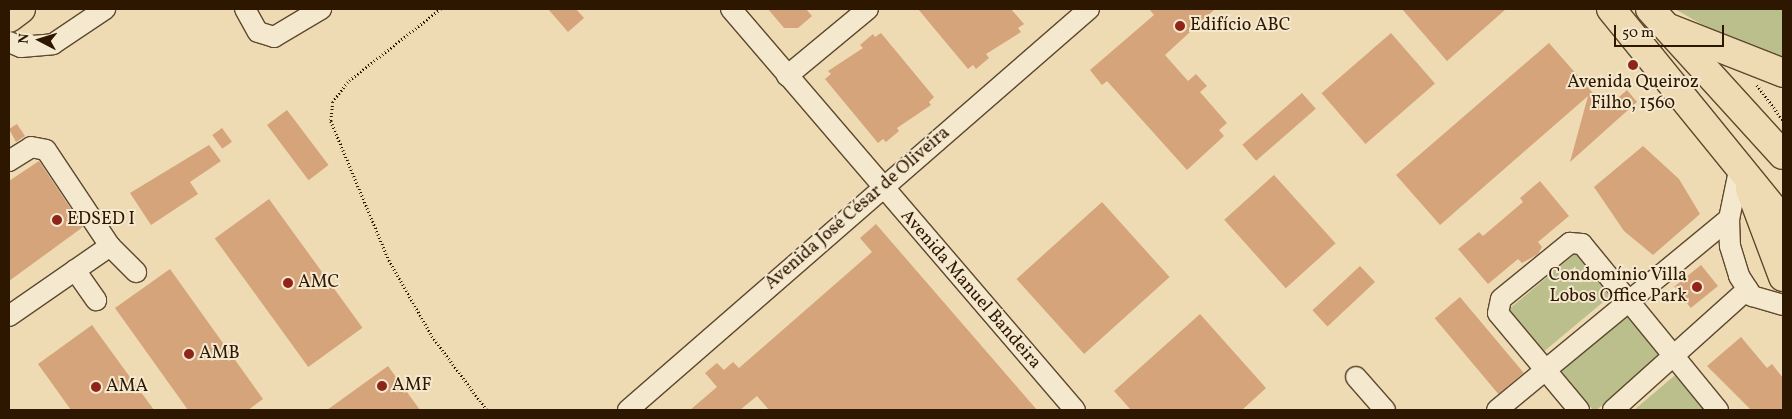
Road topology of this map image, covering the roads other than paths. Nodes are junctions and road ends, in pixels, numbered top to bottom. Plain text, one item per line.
1 (21, 9) edge
2 (105, 9) edge
3 (245, 9) edge
4 (321, 9) edge
5 (730, 9) edge
6 (868, 9) edge
7 (1089, 9) edge
8 (1611, 9) edge
9 (9, 18) edge
10 (1659, 18) edge
11 (9, 42) edge
12 (1783, 73) edge
13 (787, 76) junction
14 (1783, 155) edge
15 (9, 160) edge
16 (1743, 171) junction
17 (881, 187) junction
18 (1729, 219) junction
19 (1783, 221) edge
20 (110, 246) junction
21 (75, 270) junction
22 (136, 272) dead end
23 (1783, 277) edge
24 (1748, 289) junction
25 (96, 300) dead end
26 (1630, 301) junction
27 (1783, 305) edge
28 (9, 316) edge
29 (1674, 355) junction
30 (1542, 371) junction
31 (1356, 377) dead end
32 (628, 410) edge
33 (1074, 410) edge
34 (1385, 410) edge
35 (1498, 410) edge
36 (1579, 410) edge
37 (1613, 410) edge
38 (1718, 410) edge

1 - 9 highway
2 - 11 street
3 - 4 street
5 - 13 street, Avenida Manuel Bandeira
6 - 13 street
7 - 17 street, Avenida José César de Oliveira
8 - 16 highway
10 - 12 highway
10 - 14 highway
13 - 17 street, Avenida Manuel Bandeira
15 - 20 street
16 - 18 street
16 - 19 highway
16 - 23 highway
17 - 32 street, Avenida José César de Oliveira
17 - 33 street, Avenida Manuel Bandeira
18 - 24 street
18 - 26 street
20 - 21 street
20 - 22 street
21 - 25 street
21 - 28 street
24 - 27 street
24 - 29 street
26 - 29 street
26 - 30 street
26 - 30 street
29 - 37 street
29 - 38 street
30 - 35 street
30 - 36 street
31 - 34 street

